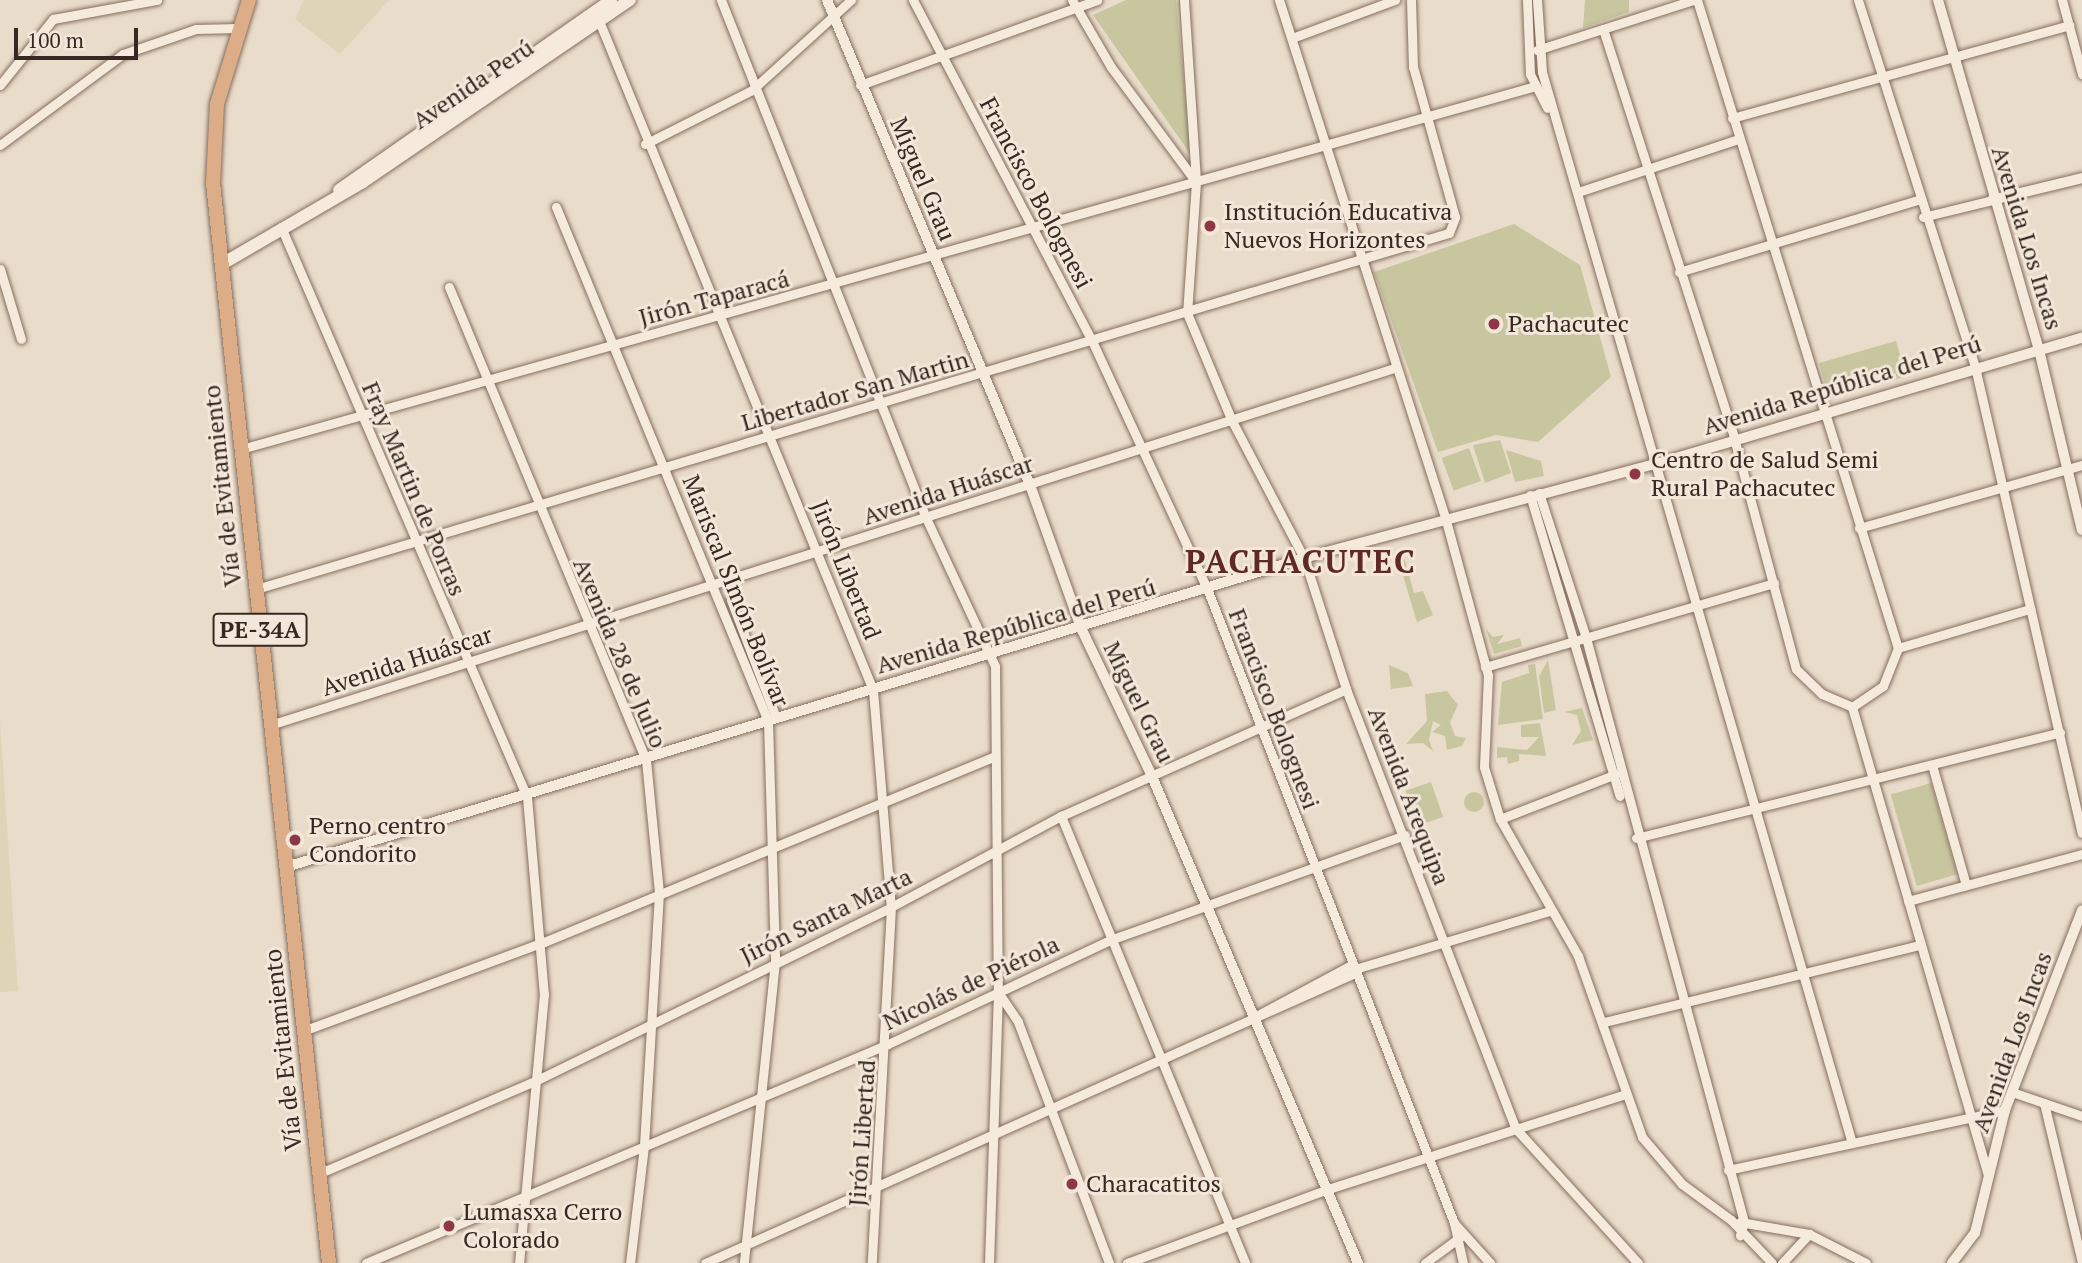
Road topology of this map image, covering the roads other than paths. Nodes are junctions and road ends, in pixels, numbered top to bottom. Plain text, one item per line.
1 (157, 0) edge
2 (247, 0) edge
3 (611, 0) edge
4 (631, 0) edge
5 (721, 0) edge
6 (827, 0) edge
7 (851, 0) edge
8 (913, 0) edge
9 (1097, 0) edge
10 (1184, 0) edge
11 (1279, 0) edge
12 (1395, 0) edge
13 (1411, 0) edge
14 (1527, 0) edge
15 (1536, 0) edge
16 (1695, 0) edge
17 (1858, 0) edge
18 (1938, 0) edge
19 (2062, 0) edge
20 (1075, 4) edge
21 (834, 15) junction
22 (598, 17) junction
23 (2068, 25) junction
24 (238, 28) junction
25 (1604, 29) junction
26 (1292, 38) junction
27 (1537, 50) junction
28 (942, 54) junction
29 (1953, 56) junction
30 (2082, 74) edge
31 (1880, 75) junction
32 (0, 85) edge
33 (860, 85) junction
34 (1536, 86) junction
35 (752, 90) junction
36 (1427, 118) junction
37 (1732, 118) junction
38 (1558, 132) junction
39 (1738, 139) junction
40 (645, 144) junction
41 (0, 145) edge
42 (1329, 147) junction
43 (1649, 172) junction
44 (2082, 178) edge
45 (1196, 182) junction
46 (1578, 192) junction
47 (1917, 200) junction
48 (1992, 200) junction
49 (556, 206) dead end
50 (1923, 217) junction
51 (281, 227) junction
52 (1036, 230) junction
53 (1769, 244) junction
54 (1362, 257) junction
55 (933, 258) junction
56 (222, 264) junction
57 (0, 269) edge
58 (1679, 272) junction
59 (835, 285) junction
60 (449, 287) dead end
61 (1187, 313) junction
62 (717, 317) junction
63 (2082, 338) edge
64 (21, 339) dead end
65 (1092, 341) junction
66 (614, 345) junction
67 (2039, 350) junction
68 (1397, 367) junction
69 (1975, 367) junction
70 (981, 374) junction
71 (487, 381) junction
72 (881, 403) junction
73 (1829, 411) junction
74 (362, 416) junction
75 (1232, 421) junction
76 (771, 436) junction
77 (1734, 438) junction
78 (241, 449) junction
79 (1143, 449) junction
80 (1652, 465) junction
81 (2082, 465) edge
82 (665, 467) junction
83 (2066, 470) junction
84 (1030, 485) junction
85 (1999, 489) junction
86 (1535, 494) junction
87 (538, 504) junction
88 (926, 517) junction
89 (1445, 517) junction
90 (1859, 528) junction
91 (2082, 530) edge
92 (416, 542) junction
93 (820, 551) junction
94 (1304, 558) junction
95 (1774, 583) junction
96 (715, 584) junction
97 (256, 590) junction
98 (1208, 591) junction
99 (731, 600) dead end
100 (1693, 606) junction
101 (2030, 609) junction
102 (587, 625) junction
103 (1082, 630) junction
104 (1586, 638) junction
105 (1573, 641) junction
106 (1898, 648) junction
107 (988, 656) junction
108 (467, 663) junction
109 (1485, 667) junction
110 (1346, 689) junction
111 (873, 690) junction
112 (1852, 707) junction
113 (772, 720) junction
114 (270, 725) junction
115 (1262, 725) junction
116 (2060, 732) junction
117 (992, 757) junction
118 (646, 760) junction
119 (1932, 765) junction
120 (1151, 774) junction
121 (1617, 774) junction
122 (1873, 781) junction
123 (527, 797) junction
124 (879, 804) junction
125 (1752, 810) junction
126 (1061, 816) junction
127 (1500, 819) junction
128 (2082, 833) edge
129 (1405, 835) junction
130 (1636, 838) junction
131 (775, 846) junction
132 (994, 852) junction
133 (2082, 854) edge
134 (1314, 866) junction
135 (286, 867) junction
136 (1966, 885) junction
137 (659, 893) junction
138 (1205, 901) junction
139 (1908, 901) junction
140 (891, 907) junction
141 (2082, 910) edge
142 (1549, 911) junction
143 (1110, 940) junction
144 (544, 942) junction
145 (1444, 943) junction
146 (1921, 945) junction
147 (775, 961) junction
148 (1355, 968) junction
149 (1801, 973) junction
150 (998, 992) junction
151 (1683, 1000) junction
152 (1255, 1017) junction
153 (653, 1022) junction
154 (1604, 1022) junction
155 (303, 1031) junction
156 (888, 1044) junction
157 (1162, 1061) junction
158 (535, 1081) junction
159 (2012, 1092) junction
160 (1625, 1094) junction
161 (760, 1097) junction
162 (2044, 1103) junction
163 (2005, 1110) junction
164 (1051, 1112) junction
165 (2082, 1116) edge
166 (1971, 1117) junction
167 (1516, 1129) junction
168 (992, 1137) junction
169 (1852, 1143) junction
170 (644, 1146) junction
171 (1427, 1155) junction
172 (1728, 1170) junction
173 (320, 1173) junction
174 (1989, 1179) junction
175 (877, 1187) junction
176 (1328, 1189) junction
177 (523, 1196) junction
178 (1731, 1220) junction
179 (1744, 1222) junction
180 (1230, 1225) junction
181 (1810, 1234) junction
182 (1740, 1235) junction
183 (1460, 1237) junction
184 (747, 1244) junction
185 (2082, 1262) edge
186 (329, 1263) edge
187 (366, 1263) edge
188 (519, 1263) edge
189 (630, 1263) edge
190 (705, 1263) edge
191 (744, 1263) edge
192 (872, 1263) edge
193 (989, 1263) edge
194 (1109, 1263) edge
195 (1127, 1263) edge
196 (1245, 1263) edge
197 (1359, 1263) edge
198 (1425, 1263) edge
199 (1463, 1263) edge
200 (1490, 1263) edge
201 (1638, 1263) edge
202 (1772, 1263) edge
203 (1782, 1263) edge
204 (1866, 1263) edge
205 (1951, 1263) edge

1 - 32 street
2 - 24 highway, Vía de Evitamiento / PE-34A
3 - 22 main road, Avenida Perú
4 - 22 main road, Avenida Perú
5 - 35 street
6 - 21 street, Miguel Grau
7 - 21 street
8 - 28 street, Francisco Bolognesi
9 - 20 street
10 - 45 street
11 - 26 street
12 - 26 street
13 - 36 street
14 - 34 street
15 - 27 street
16 - 25 street
16 - 37 street
17 - 31 street
18 - 29 street, Avenida Los Incas
19 - 23 street
20 - 28 street
20 - 45 street
21 - 33 street, Miguel Grau
21 - 35 street
22 - 40 street, Jirón Libertad
22 - 51 main road, Avenida Perú
23 - 29 street
23 - 30 street
24 - 41 street
24 - 56 highway, Vía de Evitamiento / PE-34A
25 - 27 street
25 - 43 street
26 - 42 street
27 - 38 street
28 - 33 street
28 - 52 street, Francisco Bolognesi
29 - 31 street
29 - 48 street, Avenida Los Incas
31 - 37 street
31 - 47 street
33 - 55 street, Miguel Grau
34 - 36 street, Jirón Taparacá
34 - 38 street
35 - 40 street
35 - 59 street
36 - 42 street, Jirón Taparacá
36 - 54 street, Libertador San Martin
37 - 39 street
38 - 46 street
39 - 43 street
39 - 53 street
40 - 62 street, Jirón Libertad
42 - 45 street, Jirón Taparacá
42 - 54 street
43 - 46 street
43 - 58 street
44 - 48 street
45 - 52 street, Jirón Taparacá
45 - 61 street
46 - 80 street
47 - 50 street
47 - 53 street
48 - 50 street
48 - 67 street, Avenida Los Incas
49 - 66 street, Mariscal SImón Bolívar
50 - 69 street
51 - 56 main road, Avenida Perú
51 - 74 street, Fray Martin de Porras
52 - 55 street, Jirón Taparacá
52 - 65 street, Francisco Bolognesi
53 - 58 street
53 - 73 street
54 - 61 street, Libertador San Martin
54 - 68 street
55 - 59 street, Jirón Taparacá
55 - 70 street, Miguel Grau
56 - 78 highway, Vía de Evitamiento / PE-34A
57 - 64 street
58 - 77 street
59 - 62 street, Jirón Taparacá
59 - 72 street
60 - 71 street, Avenida 28 de Julio
61 - 65 street, Libertador San Martin
61 - 75 street, Avenida Arequipa
62 - 66 street, Jirón Taparacá
62 - 76 street, Jirón Libertad
63 - 67 street, Avenida República del Perú
65 - 70 street, Libertador San Martin
65 - 79 street, Francisco Bolognesi
66 - 71 street, Jirón Taparacá
66 - 82 street, Mariscal SImón Bolívar
67 - 69 street, Avenida República del Perú
67 - 83 street, Avenida Los Incas
68 - 75 street, Avenida Huáscar
68 - 89 street
69 - 73 street, Avenida República del Perú
69 - 85 street
70 - 72 street, Libertador San Martin
70 - 84 street, Miguel Grau
71 - 74 street, Jirón Taparacá
71 - 87 street, Avenida 28 de Julio
72 - 76 street, Libertador San Martin
72 - 88 street
73 - 77 street, Avenida República del Perú
73 - 90 street
74 - 78 street, Jirón Taparacá
74 - 92 street, Fray Martin de Porras
75 - 79 street, Avenida Huáscar
75 - 94 street, Avenida Arequipa
76 - 82 street, Libertador San Martin
76 - 93 street, Jirón Libertad
77 - 80 street, Avenida República del Perú
77 - 95 street
78 - 97 highway, Vía de Evitamiento / PE-34A
79 - 84 street, Avenida Huáscar
79 - 98 street, Francisco Bolognesi
80 - 86 street, Avenida República del Perú
80 - 100 street
81 - 83 street
82 - 87 street, Libertador San Martin
82 - 96 street, Mariscal SImón Bolívar
83 - 85 street
83 - 91 street, Avenida Los Incas
84 - 88 street, Avenida Huáscar
84 - 103 street, Miguel Grau
85 - 90 street
85 - 101 street
86 - 89 street, Avenida República del Perú
86 - 104 street
86 - 105 street
87 - 92 street, Libertador San Martin
87 - 102 street, Avenida 28 de Julio
88 - 93 street, Avenida Huáscar
88 - 107 street
89 - 94 street, Avenida República del Perú
89 - 109 street
90 - 106 street
92 - 97 street, Libertador San Martin
92 - 108 street, Fray Martin de Porras
93 - 96 street, Avenida Huáscar
93 - 111 street, Jirón Libertad
94 - 98 street, Avenida República del Perú
94 - 110 street, Avenida Arequipa
95 - 100 street
95 - 112 street
96 - 102 street, Avenida Huáscar
96 - 113 street, Mariscal SImón Bolívar
97 - 114 highway, Vía de Evitamiento / PE-34A
98 - 103 street, Avenida República del Perú
98 - 115 street, Francisco Bolognesi
99 - 113 street
100 - 104 street
100 - 125 street
101 - 106 street
101 - 116 street
102 - 108 street, Avenida Huáscar
102 - 118 street, Avenida 28 de Julio
103 - 107 street, Avenida República del Perú
103 - 120 street, Miguel Grau
104 - 105 street
104 - 121 street
105 - 109 street
105 - 121 street
106 - 112 street
107 - 111 street, Avenida República del Perú
107 - 117 street
108 - 114 street, Avenida Huáscar
108 - 123 street, Fray Martin de Porras
109 - 127 street
110 - 115 street, Jirón Santa Marta
110 - 129 street, Avenida Arequipa
111 - 113 street, Avenida República del Perú
111 - 124 street, Jirón Libertad
112 - 122 street
113 - 118 street, Avenida República del Perú
113 - 131 street, Mariscal SImón Bolívar
114 - 135 highway, Vía de Evitamiento / PE-34A
115 - 120 street, Jirón Santa Marta
115 - 134 street, Francisco Bolognesi
116 - 119 street
116 - 128 street
117 - 124 street
117 - 132 street
118 - 123 street, Avenida República del Perú
118 - 137 street, Avenida 28 de Julio
119 - 122 street
119 - 136 street
120 - 126 street, Jirón Santa Marta
120 - 138 street, Miguel Grau
121 - 127 street
121 - 130 street
122 - 125 street
122 - 139 street
123 - 135 street, Avenida República del Perú
123 - 144 street, Fray Martin de Porras
124 - 131 street
124 - 140 street, Jirón Libertad
125 - 130 street
125 - 149 street
126 - 132 street, Jirón Santa Marta
126 - 143 street
127 - 142 street
129 - 134 street, Nicolás de Piérola
129 - 145 street, Avenida Arequipa
130 - 151 street
131 - 137 street
131 - 147 street, Mariscal SImón Bolívar
132 - 140 street, Jirón Santa Marta
132 - 150 street
133 - 136 street
134 - 138 street, Nicolás de Piérola
134 - 148 street, Francisco Bolognesi
135 - 155 highway, Vía de Evitamiento / PE-34A
136 - 139 street
137 - 144 street
137 - 153 street, Avenida 28 de Julio
138 - 143 street, Nicolás de Piérola
138 - 152 street, Miguel Grau
139 - 146 street
140 - 147 street, Jirón Santa Marta
140 - 156 street, Jirón Libertad
141 - 159 street, Avenida Los Incas
142 - 145 street
142 - 154 street
143 - 150 street, Nicolás de Piérola
143 - 157 street
144 - 155 street
144 - 158 street, Fray Martin de Porras
145 - 148 street
145 - 167 street, Avenida Arequipa
146 - 149 street
146 - 166 street
147 - 153 street, Jirón Santa Marta
147 - 161 street, Mariscal SImón Bolívar
148 - 152 street
148 - 171 street, Francisco Bolognesi
149 - 151 street
149 - 169 street
150 - 156 street, Nicolás de Piérola
150 - 164 street
150 - 168 street
151 - 154 street
151 - 172 street
152 - 157 street
152 - 176 street, Miguel Grau
153 - 158 street, Jirón Santa Marta
153 - 170 street, Avenida 28 de Julio
154 - 160 street
155 - 173 highway, Vía de Evitamiento / PE-34A
156 - 161 street, Nicolás de Piérola
156 - 175 street, Jirón Libertad
157 - 164 street
157 - 180 street
158 - 173 street, Jirón Santa Marta
158 - 177 street, Fray Martin de Porras
159 - 162 street
159 - 163 street, Avenida Los Incas
160 - 167 street
160 - 178 street
161 - 170 street, Nicolás de Piérola
161 - 184 street, Mariscal SImón Bolívar
162 - 165 street
162 - 185 street
163 - 166 street
163 - 174 street, Avenida Los Incas
164 - 168 street
164 - 194 street
166 - 169 street
166 - 174 street
167 - 171 street
167 - 201 street, Avenida Arequipa
168 - 175 street
168 - 193 street
169 - 172 street
170 - 177 street, Nicolás de Piérola
170 - 189 street, Avenida 28 de Julio
171 - 176 street
171 - 183 street, Francisco Bolognesi
172 - 179 street
173 - 186 highway, Vía de Evitamiento / PE-34A
174 - 205 street, Avenida Los Incas
175 - 184 street
175 - 192 street, Jirón Libertad
176 - 180 street
176 - 197 street, Miguel Grau
177 - 187 street, Nicolás de Piérola
177 - 188 street, Fray Martin de Porras
178 - 179 street
178 - 182 street
179 - 181 street
179 - 182 street
180 - 195 street
180 - 196 street
181 - 203 street
181 - 204 street
182 - 202 street
183 - 198 street
183 - 199 street, Francisco Bolognesi
183 - 200 street
184 - 190 street
184 - 191 street, Mariscal SImón Bolívar

